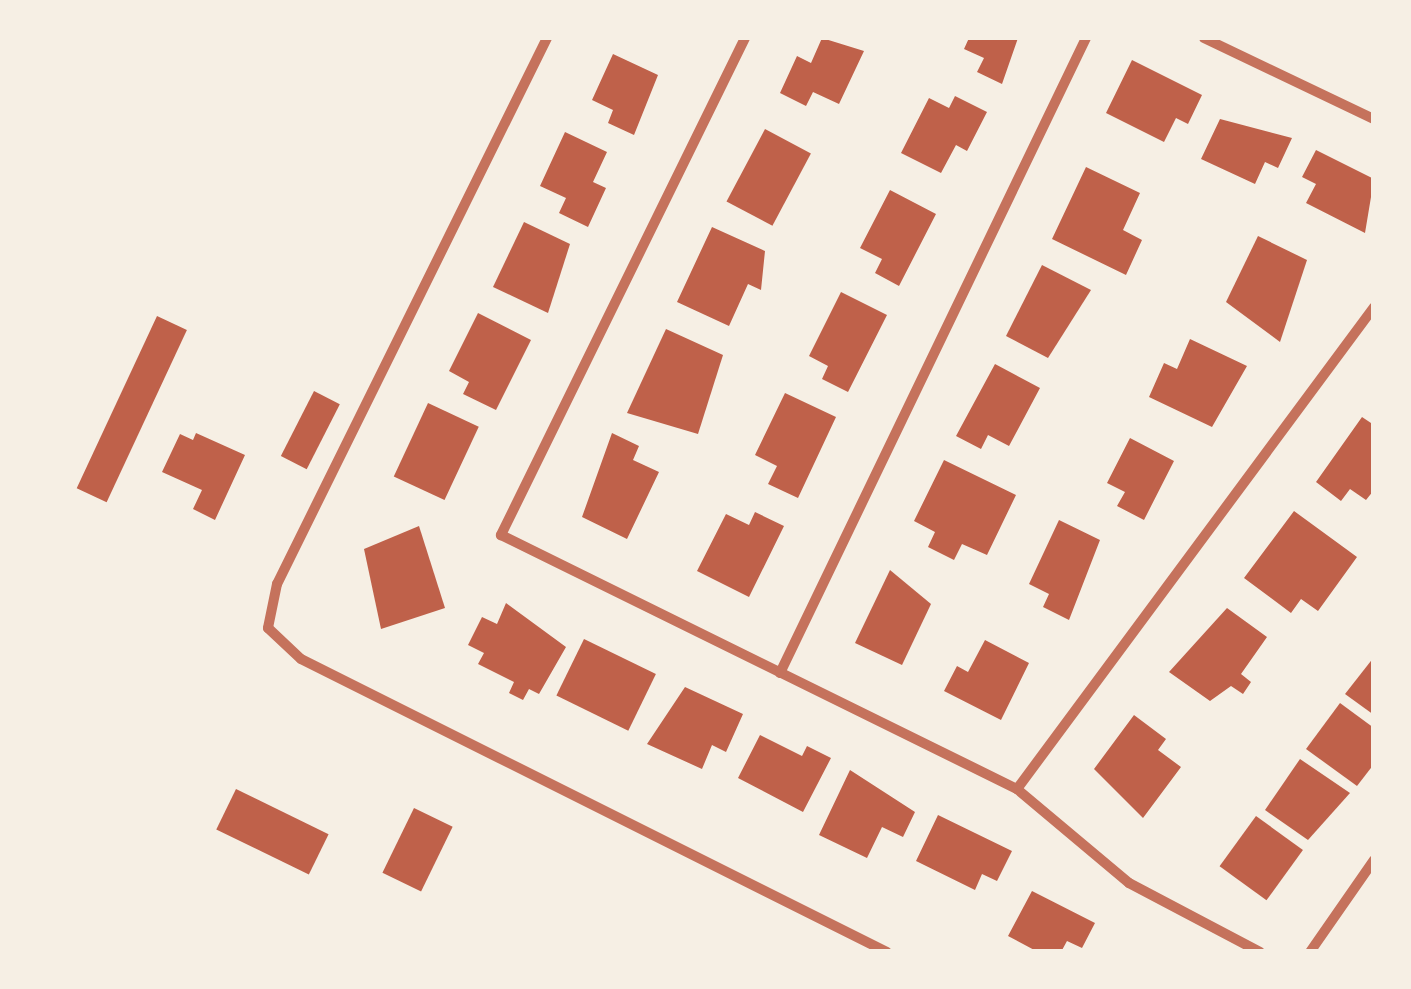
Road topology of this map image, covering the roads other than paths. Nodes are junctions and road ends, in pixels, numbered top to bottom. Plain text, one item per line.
1 (547, 38) edge
2 (745, 38) edge
3 (1086, 38) edge
4 (1204, 38) edge
5 (1374, 119) edge
6 (1374, 307) edge
7 (780, 673) junction
8 (1016, 790) junction
9 (1374, 860) edge
10 (886, 952) edge
11 (1260, 952) edge
12 (1310, 952) edge

1 - 10 street
2 - 7 street
3 - 7 street
4 - 5 street
6 - 8 street
7 - 8 street
8 - 11 street
9 - 12 street

